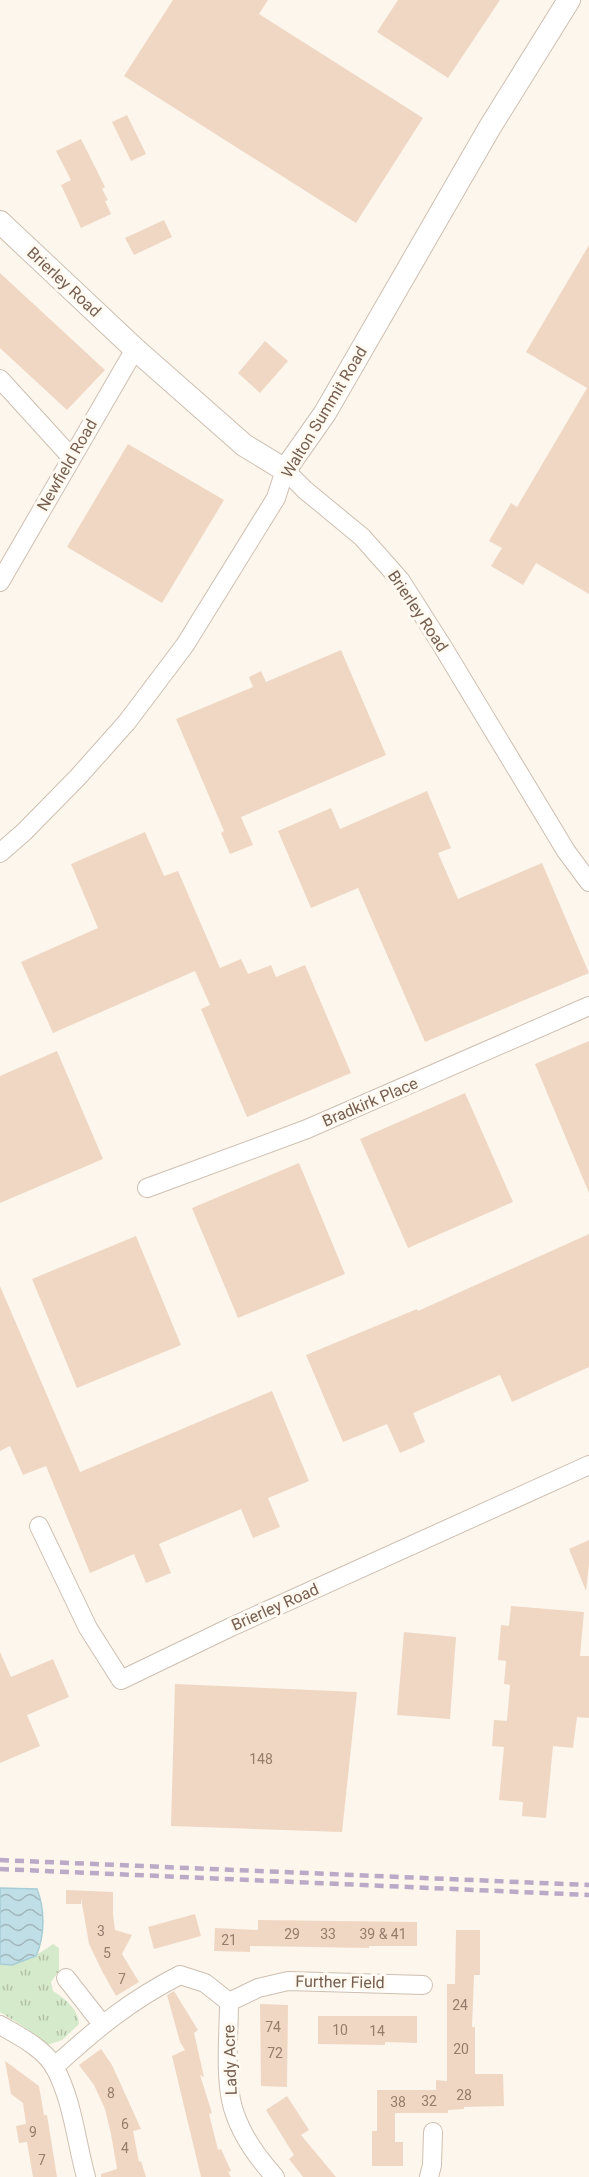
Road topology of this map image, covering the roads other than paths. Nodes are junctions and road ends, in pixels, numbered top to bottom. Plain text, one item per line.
1 (569, 0) edge
2 (0, 222) edge
3 (135, 349) junction
4 (0, 379) edge
5 (71, 457) junction
6 (285, 470) junction
7 (0, 582) edge
8 (0, 854) edge
9 (589, 882) edge
10 (589, 1006) edge
11 (147, 1188) dead end
12 (589, 1465) edge
13 (39, 1526) dead end
14 (66, 1978) dead end
15 (423, 1985) dead end
16 (229, 2001) junction
17 (102, 2024) junction
18 (0, 2025) edge
19 (54, 2067) junction
20 (433, 2132) dead end
21 (86, 2177) edge
22 (275, 2177) edge
23 (429, 2177) edge

1 - 6 street, Walton Summit Road
2 - 3 street, Brierley Road
3 - 5 street, Newfield Road
3 - 6 street, Brierley Road
4 - 5 street
5 - 7 street, Newfield Road
6 - 8 street, Walton Summit Road
6 - 9 street, Brierley Road
10 - 11 street, Bradkirk Place
12 - 13 street, Brierley Road
14 - 17 street
15 - 16 street, Further Field
16 - 17 street
16 - 22 street, Lady Acre
17 - 19 street
18 - 19 street
19 - 21 street
20 - 23 street

